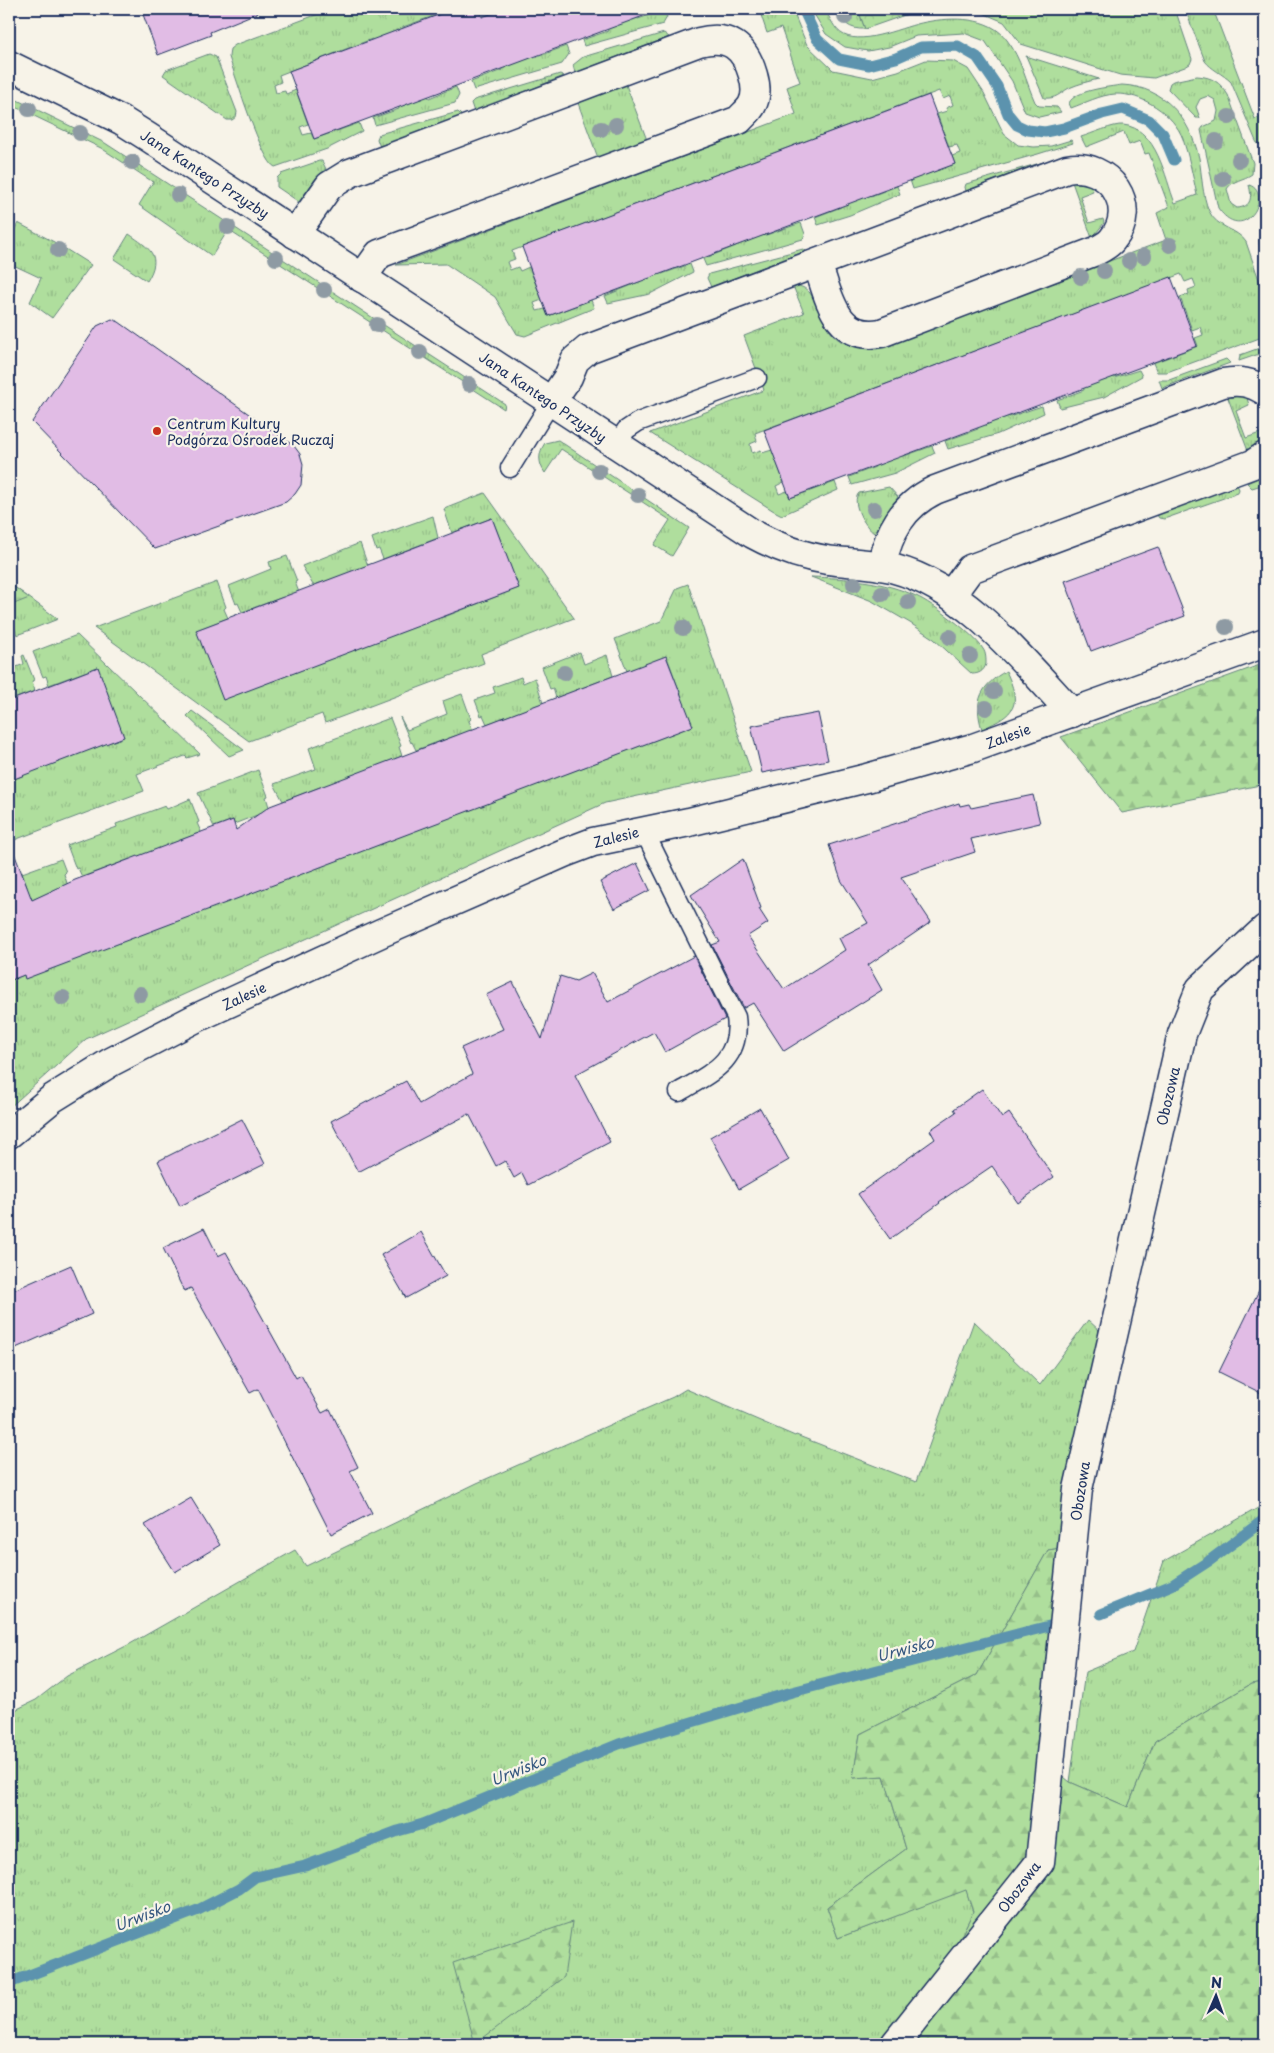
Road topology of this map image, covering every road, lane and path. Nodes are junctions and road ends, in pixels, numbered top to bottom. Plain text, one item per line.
1 (9, 66) edge
2 (295, 234) junction
3 (817, 263) junction
4 (362, 278) junction
5 (757, 378) dead end
6 (1265, 391) edge
7 (551, 402) junction
8 (617, 446) junction
9 (1265, 456) edge
10 (510, 468) dead end
11 (881, 566) junction
12 (951, 596) junction
13 (1265, 643) edge
14 (1072, 713) junction
15 (644, 830) junction
16 (1262, 940) edge
17 (679, 1092) dead end
18 (9, 1134) edge
19 (895, 2044) edge

1 - 2 street, Jana Kantego Przyzby
2 - 4 street, Jana Kantego Przyzby
2 - 4 street
3 - 3 street
3 - 7 street
4 - 7 street, Jana Kantego Przyzby
5 - 8 lane
6 - 11 street
7 - 8 street, Jana Kantego Przyzby
7 - 10 lane
8 - 11 street, Jana Kantego Przyzby
9 - 12 street
11 - 12 street, Jana Kantego Przyzby
12 - 14 street, Jana Kantego Przyzby
13 - 14 street, Zalesie
14 - 15 street, Zalesie
15 - 17 lane
15 - 18 street, Zalesie
16 - 19 street, Obozowa

